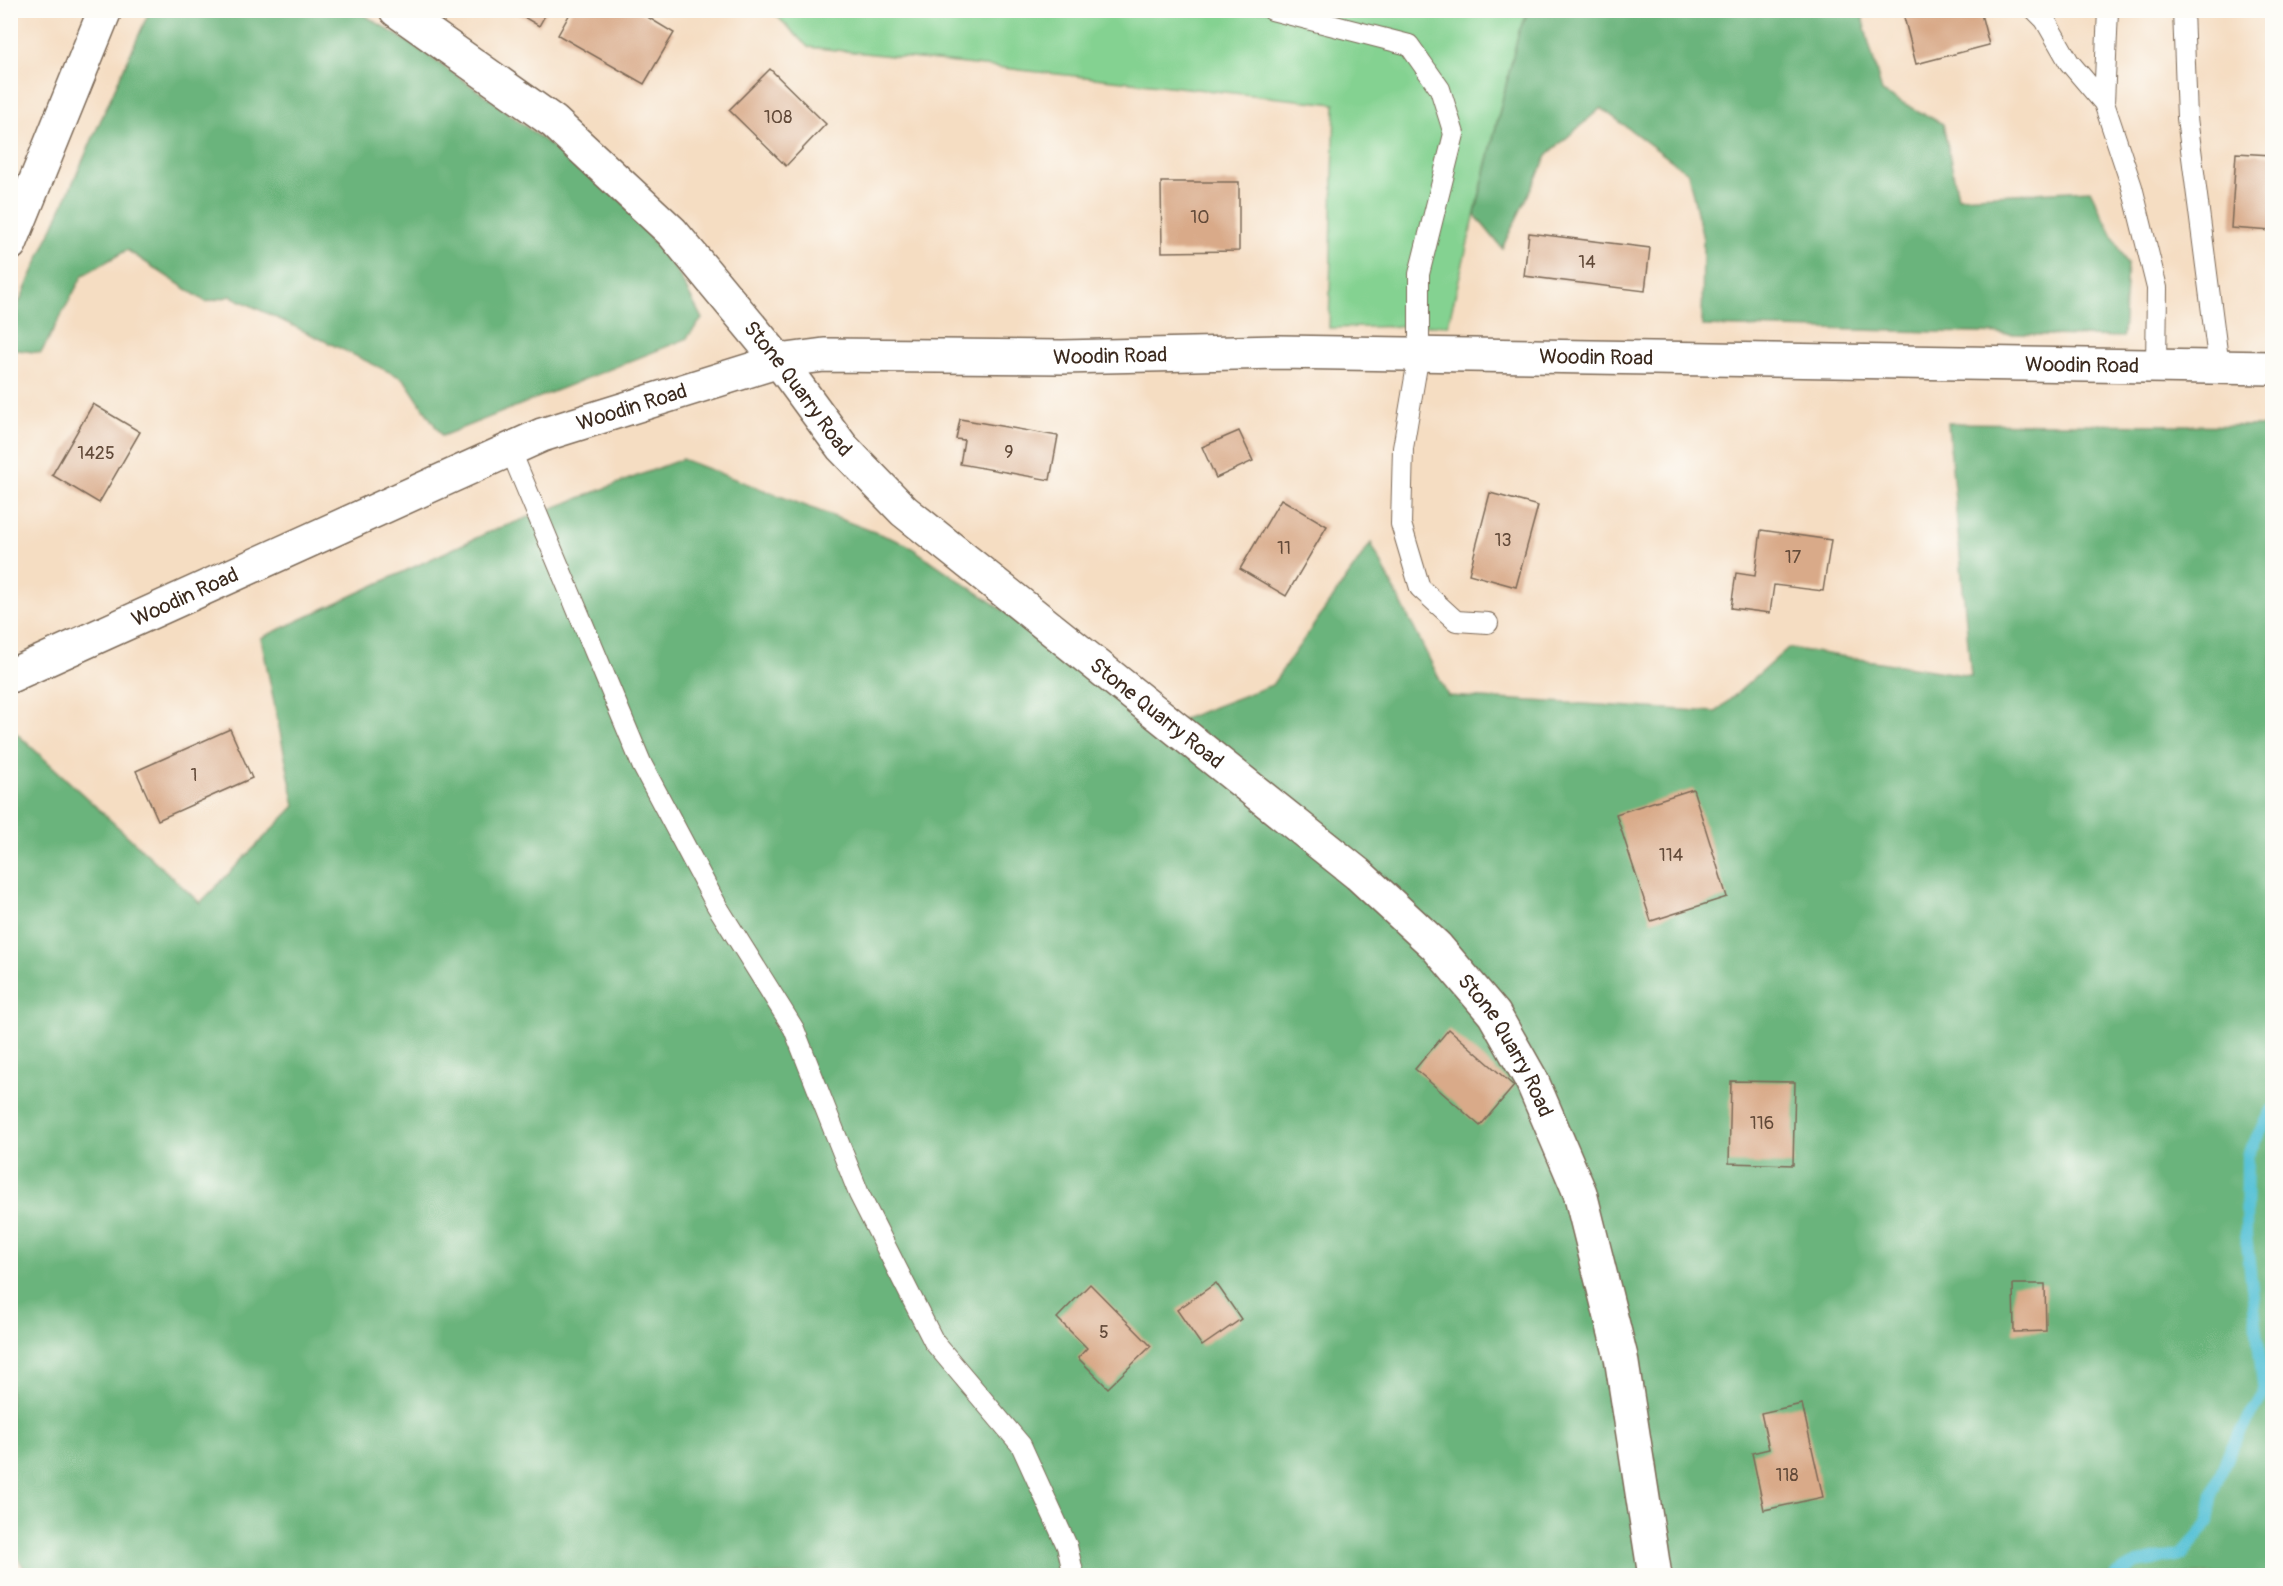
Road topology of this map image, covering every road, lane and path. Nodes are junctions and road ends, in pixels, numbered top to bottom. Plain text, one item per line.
1 (105, 10) edge
2 (396, 10) edge
3 (1272, 10) edge
4 (2035, 10) edge
5 (2108, 10) edge
6 (2184, 10) edge
7 (2104, 103) junction
8 (10, 244) edge
9 (1419, 354) junction
10 (779, 361) junction
11 (2156, 366) junction
12 (2219, 367) junction
13 (2272, 368) edge
14 (510, 449) junction
15 (1488, 623) dead end
16 (10, 676) edge
17 (1074, 1575) edge
18 (1655, 1575) edge

1 - 8 street
2 - 10 street, Stone Quarry Road
3 - 9 lane
4 - 7 lane
5 - 7 lane
6 - 12 lane
7 - 11 lane
9 - 10 street, Woodin Road
9 - 11 street, Woodin Road
9 - 15 lane
10 - 14 street, Woodin Road
10 - 18 street, Stone Quarry Road
11 - 12 street, Woodin Road
12 - 13 street, Woodin Road
14 - 16 street, Woodin Road
14 - 17 lane

